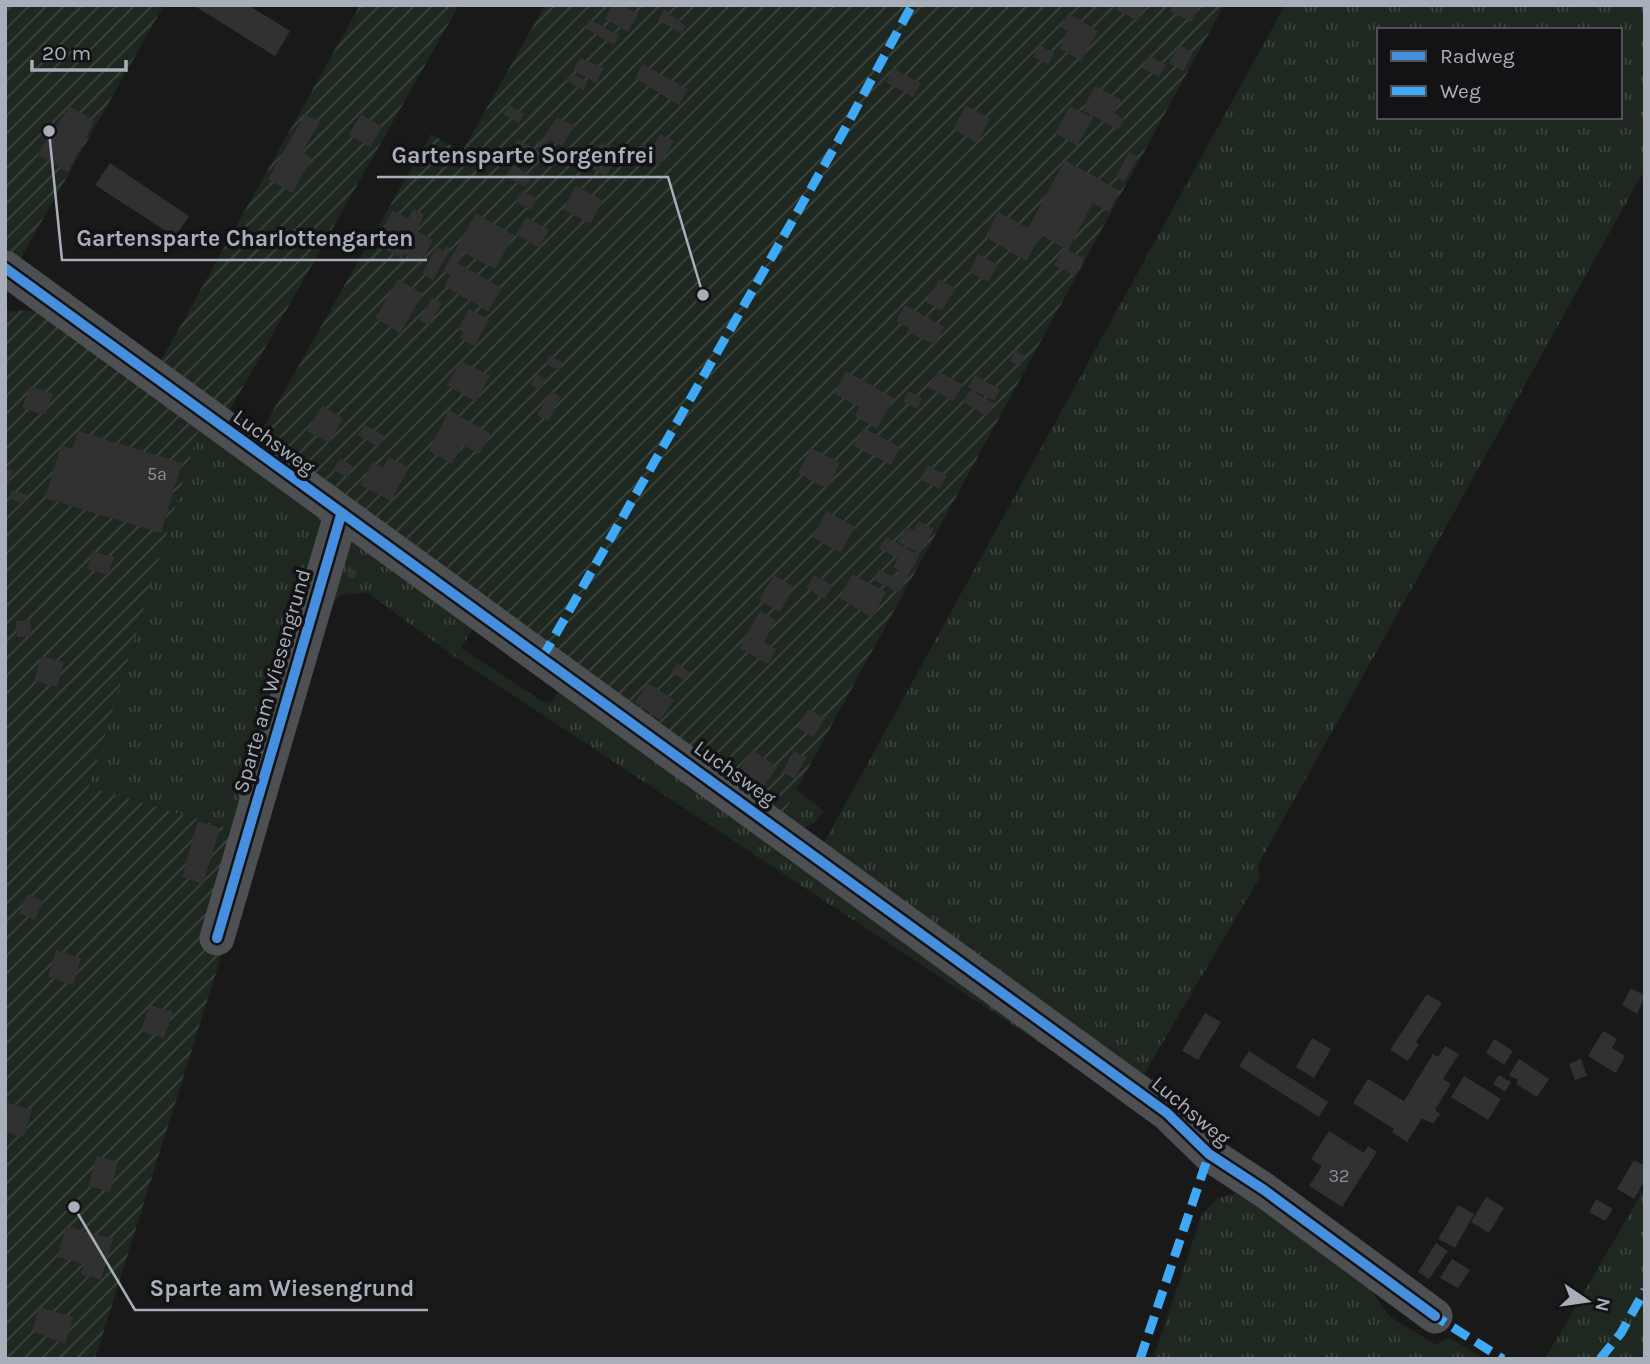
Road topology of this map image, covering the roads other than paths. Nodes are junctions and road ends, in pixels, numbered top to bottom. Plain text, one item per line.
1 (5, 268) edge
2 (341, 515) junction
3 (217, 938) dead end
4 (1435, 1316) dead end

1 - 2 street, Luchsweg
2 - 3 street, Sparte am Wiesengrund
2 - 4 street, Luchsweg

